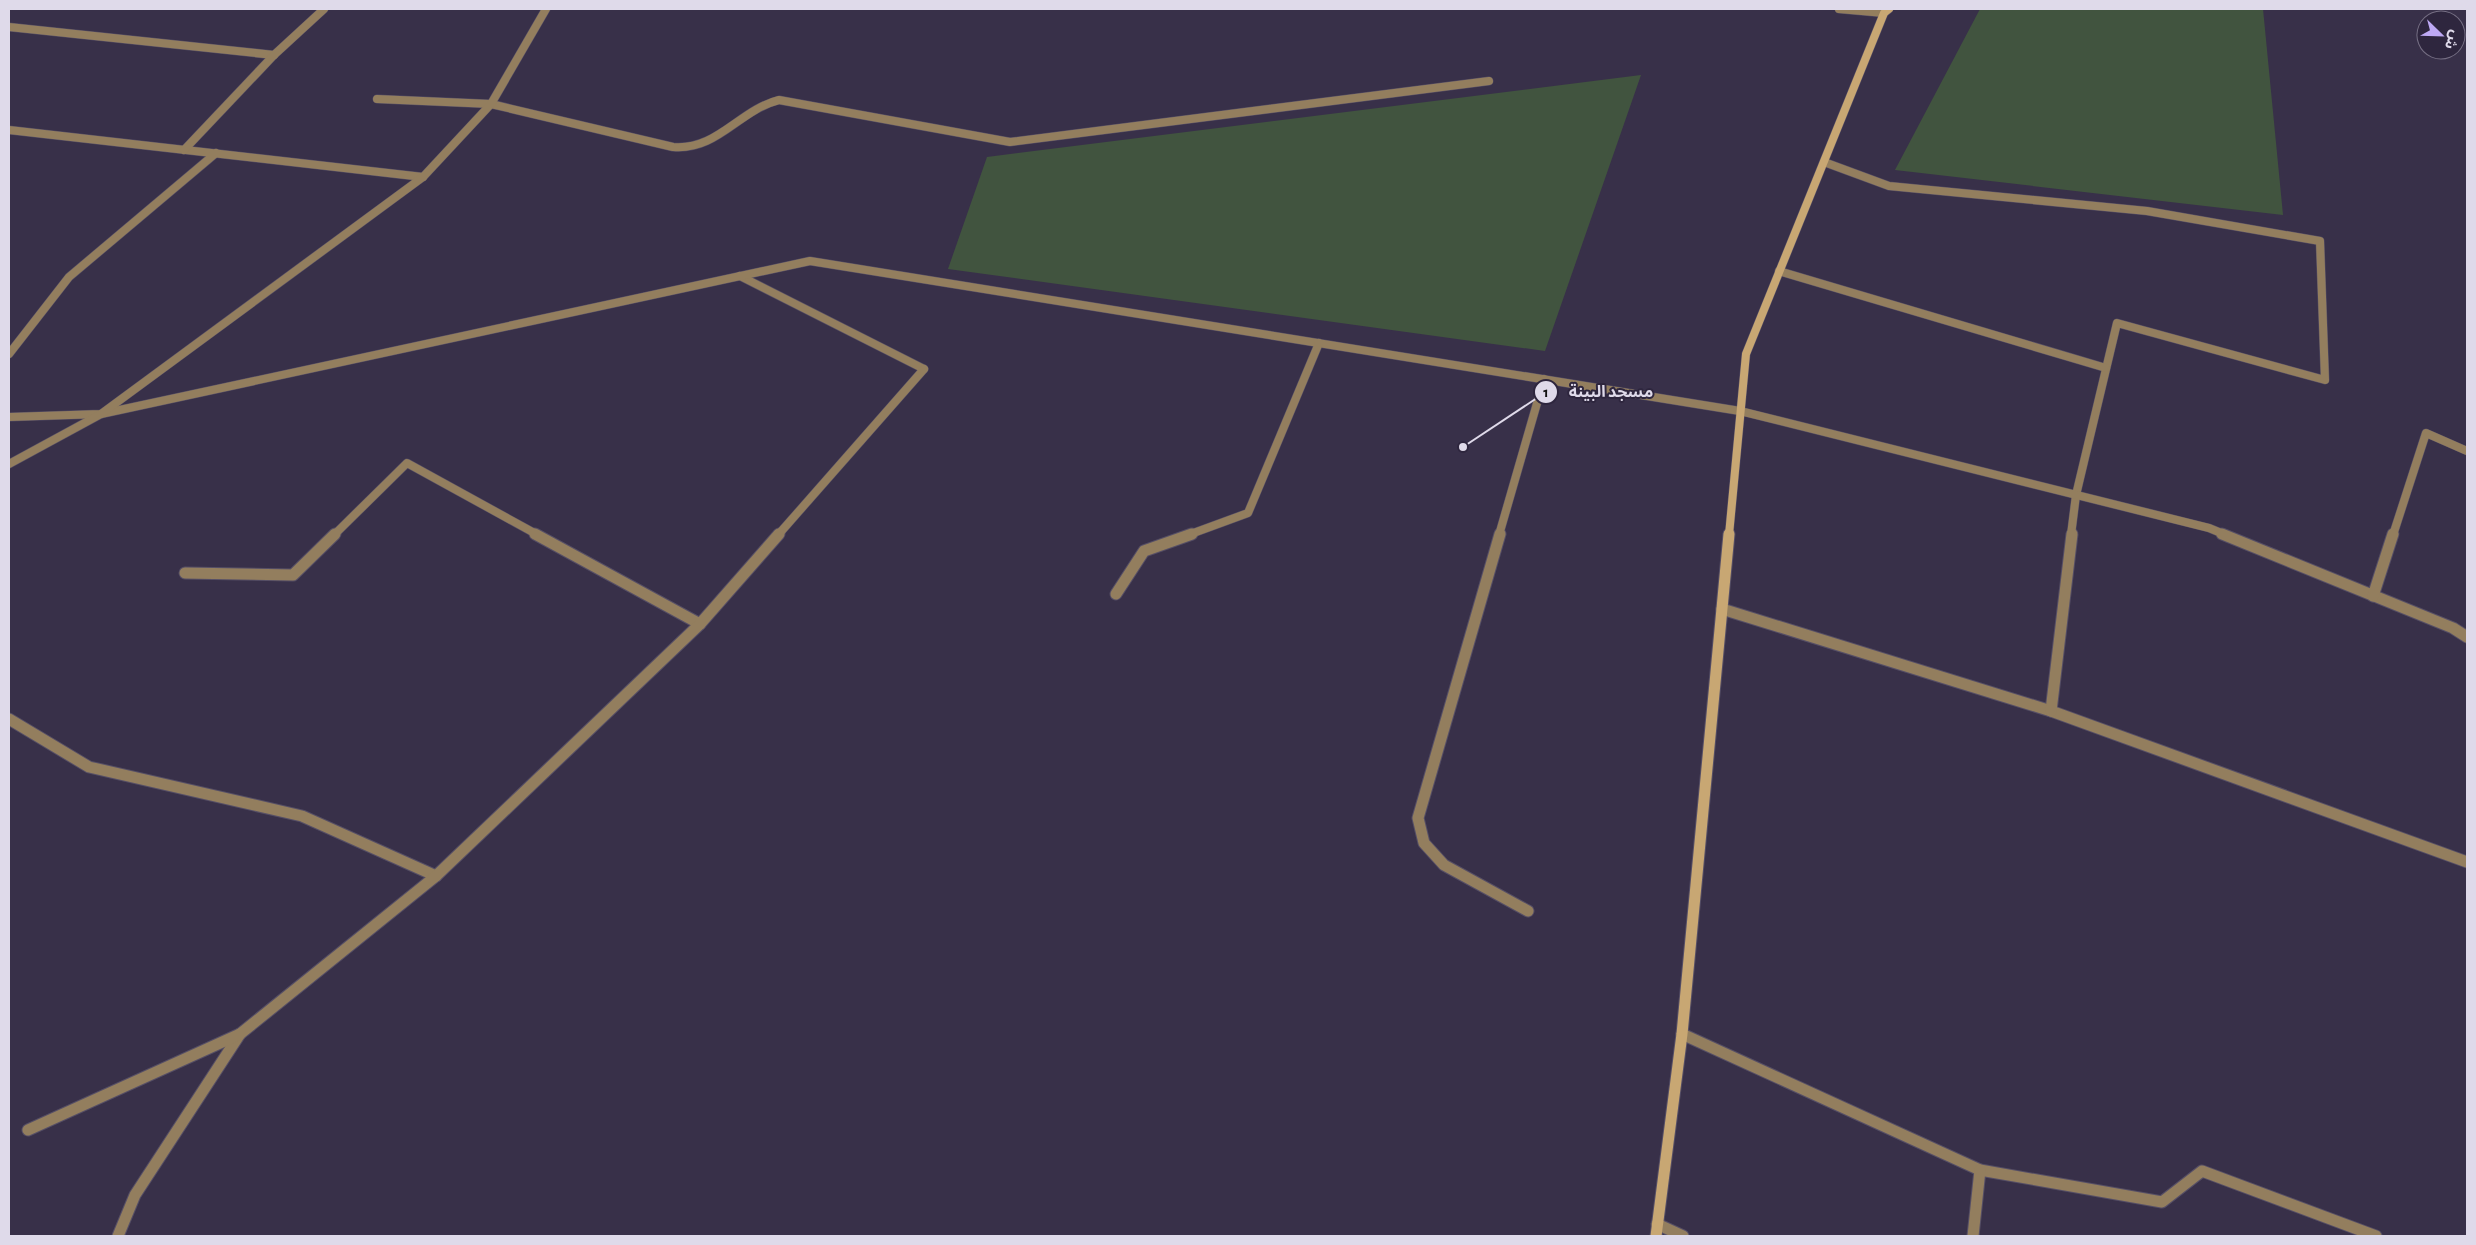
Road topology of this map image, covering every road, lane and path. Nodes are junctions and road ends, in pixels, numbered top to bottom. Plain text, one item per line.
1 (324, 9) edge
2 (546, 9) edge
3 (1839, 9) edge
4 (1887, 11) edge
5 (9, 27) edge
6 (274, 55) junction
7 (1489, 81) dead end
8 (377, 99) dead end
9 (491, 104) junction
10 (9, 130) edge
11 (184, 150) junction
12 (216, 153) junction
13 (1824, 162) junction
14 (423, 177) junction
15 (1780, 271) junction
16 (740, 276) junction
17 (1319, 343) junction
18 (9, 354) edge
19 (2106, 368) junction
20 (1544, 379) junction
21 (1740, 410) junction
22 (101, 414) junction
23 (9, 417) edge
24 (2467, 451) edge
25 (9, 464) edge
26 (2076, 495) junction
27 (184, 573) dead end
28 (1116, 594) dead end
29 (2373, 596) junction
30 (1722, 609) junction
31 (700, 624) junction
32 (2467, 637) edge
33 (2051, 711) junction
34 (9, 719) edge
35 (2467, 862) edge
36 (436, 876) junction
37 (1528, 911) dead end
38 (240, 1034) junction
39 (1682, 1034) junction
40 (28, 1130) dead end
41 (1980, 1170) junction
42 (1656, 1230) edge
43 (118, 1236) edge
44 (1683, 1236) edge
45 (1973, 1236) edge
46 (2376, 1236) edge

1 - 6 street
2 - 9 street
3 - 4 street
4 - 13 street
5 - 6 street
6 - 11 street
7 - 9 street
8 - 9 street
9 - 14 street
10 - 11 street
11 - 12 street
12 - 14 street
12 - 18 street
13 - 15 street
13 - 19 street
14 - 22 street
15 - 19 street
15 - 21 street
16 - 17 street
16 - 22 street
16 - 31 street
17 - 20 street
17 - 28 street
19 - 26 street
20 - 21 street
20 - 37 street
21 - 26 street
21 - 30 street
22 - 23 street
22 - 25 street
24 - 29 street
26 - 29 street
26 - 33 street
27 - 31 street
29 - 32 street
30 - 33 street
30 - 39 street
31 - 36 street
33 - 35 street
34 - 36 street
36 - 38 street
38 - 40 street
38 - 43 street
39 - 41 street
39 - 42 street
41 - 45 street
41 - 46 street
42 - 44 street

